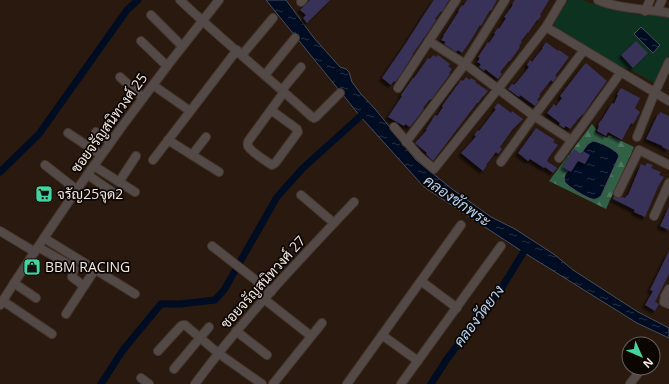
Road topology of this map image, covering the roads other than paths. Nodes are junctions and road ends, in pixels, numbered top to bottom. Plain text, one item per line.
1 (180, 0) edge
2 (219, 0) edge
3 (456, 0) edge
4 (505, 0) edge
5 (562, 0) edge
6 (598, 0) edge
7 (650, 0) edge
8 (662, 0) edge
9 (645, 11) junction
10 (657, 11) junction
11 (669, 13) edge
12 (151, 16) dead end
13 (273, 18) dead end
14 (202, 21) junction
15 (546, 27) junction
16 (295, 38) dead end
17 (141, 41) dead end
18 (429, 41) junction
19 (182, 46) junction
20 (584, 50) junction
21 (240, 53) junction
22 (669, 62) edge
23 (465, 64) junction
24 (167, 66) junction
25 (301, 67) dead end
26 (621, 72) junction
27 (265, 75) junction
28 (120, 77) dead end
29 (153, 85) junction
30 (398, 88) dead end
31 (498, 89) junction
32 (283, 91) junction
33 (655, 92) junction
34 (340, 93) dead end
35 (143, 98) junction
36 (669, 101) edge
37 (271, 110) junction
38 (190, 111) junction
39 (534, 116) junction
40 (394, 127) dead end
41 (96, 132) dead end
42 (68, 133) dead end
43 (206, 137) dead end
44 (637, 137) dead end
45 (168, 140) junction
46 (572, 140) junction
47 (110, 142) junction
48 (406, 142) junction
49 (101, 155) junction
50 (192, 155) junction
51 (136, 156) dead end
52 (559, 158) dead end
53 (153, 160) dead end
54 (501, 162) dead end
55 (45, 165) dead end
56 (669, 165) edge
57 (94, 166) junction
58 (219, 172) dead end
59 (88, 175) junction
60 (119, 182) junction
61 (669, 183) edge
62 (77, 190) junction
63 (135, 192) dead end
64 (618, 193) dead end
65 (117, 195) dead end
66 (301, 195) dead end
67 (354, 202) dead end
68 (654, 216) dead end
69 (334, 223) junction
70 (461, 225) dead end
71 (0, 231) edge
72 (44, 238) junction
73 (212, 246) dead end
74 (501, 246) dead end
75 (36, 249) junction
76 (94, 271) dead end
77 (421, 281) junction
78 (14, 283) junction
79 (84, 286) junction
80 (669, 289) edge
81 (271, 292) junction
82 (135, 294) dead end
83 (36, 298) dead end
84 (264, 299) junction
85 (2, 300) edge
86 (669, 304) edge
87 (457, 308) junction
88 (66, 314) dead end
89 (322, 323) dead end
90 (209, 327) dead end
91 (236, 331) junction
92 (52, 334) dead end
93 (382, 335) junction
94 (311, 336) junction
95 (200, 338) junction
96 (158, 351) dead end
97 (218, 353) junction
98 (267, 355) dead end
99 (418, 361) junction
100 (174, 369) dead end
101 (141, 378) dead end
102 (149, 384) edge
103 (195, 384) edge
104 (262, 384) edge
105 (273, 384) edge
106 (347, 384) edge
107 (401, 384) edge

1 - 14 street
2 - 14 street, ซอยจรัญสนิทวงศ์ 25
3 - 18 street
4 - 23 street
5 - 15 street
6 - 9 street
7 - 9 street
8 - 10 street
9 - 10 street
10 - 11 street
12 - 19 street
13 - 21 street
14 - 19 street, ซอยจรัญสนิทวงศ์ 25
14 - 21 street
15 - 20 street
15 - 31 street
16 - 27 street
17 - 24 street
18 - 23 street
18 - 30 street
19 - 24 street, ซอยจรัญสนิทวงศ์ 25
20 - 26 street
20 - 39 street
21 - 27 street
21 - 38 street
22 - 33 street
23 - 31 street
23 - 48 street
24 - 29 street, ซอยจรัญสนิทวงศ์ 25
25 - 32 street
26 - 33 street
26 - 46 street
27 - 32 street
28 - 35 street
29 - 35 street, ซอยจรัญสนิทวงศ์ 25
29 - 38 street
31 - 39 street
31 - 48 street
32 - 34 street
32 - 37 street
33 - 36 street
33 - 44 street
35 - 47 street, ซอยจรัญสนิทวงศ์ 25
37 - 37 street
38 - 45 street
39 - 46 street
39 - 54 street
40 - 48 street
41 - 47 street
42 - 49 street
43 - 50 street
45 - 50 street
45 - 53 street
46 - 52 street
47 - 49 street, ซอยจรัญสนิทวงศ์ 25
49 - 57 street, ซอยจรัญสนิทวงศ์ 25
50 - 58 street
51 - 60 street
55 - 62 street
56 - 64 street
57 - 59 street, ซอยจรัญสนิทวงศ์ 25
57 - 60 street
59 - 62 street, ซอยจรัญสนิทวงศ์ 25
59 - 65 street
60 - 63 street
61 - 68 street
62 - 72 street, ซอยจรัญสนิทวงศ์ 25
66 - 69 street
67 - 69 street, ซอยจรัญสนิทวงศ์ 27
69 - 81 street, ซอยจรัญสนิทวงศ์ 27
70 - 77 street
71 - 75 street
72 - 75 street, ซอยจรัญสนิทวงศ์ 25
72 - 82 street
73 - 81 street
74 - 87 street
75 - 78 street, ซอยจรัญสนิทวงศ์ 25
75 - 79 street
76 - 79 street
77 - 87 street
77 - 93 street
78 - 83 street
78 - 85 street, ซอยจรัญสนิทวงศ์ 25
79 - 88 street
80 - 86 street
81 - 84 street, ซอยจรัญสนิทวงศ์ 27
84 - 91 street, ซอยจรัญสนิทวงศ์ 27
84 - 94 street
85 - 92 street
87 - 99 street
89 - 94 street
90 - 95 street
91 - 97 street, ซอยจรัญสนิทวงศ์ 27
91 - 98 street
93 - 99 street
93 - 106 street
94 - 105 street
95 - 96 street
95 - 97 street
95 - 100 street
97 - 103 street, ซอยจรัญสนิทวงศ์ 27
97 - 104 street
99 - 107 street
101 - 102 street

